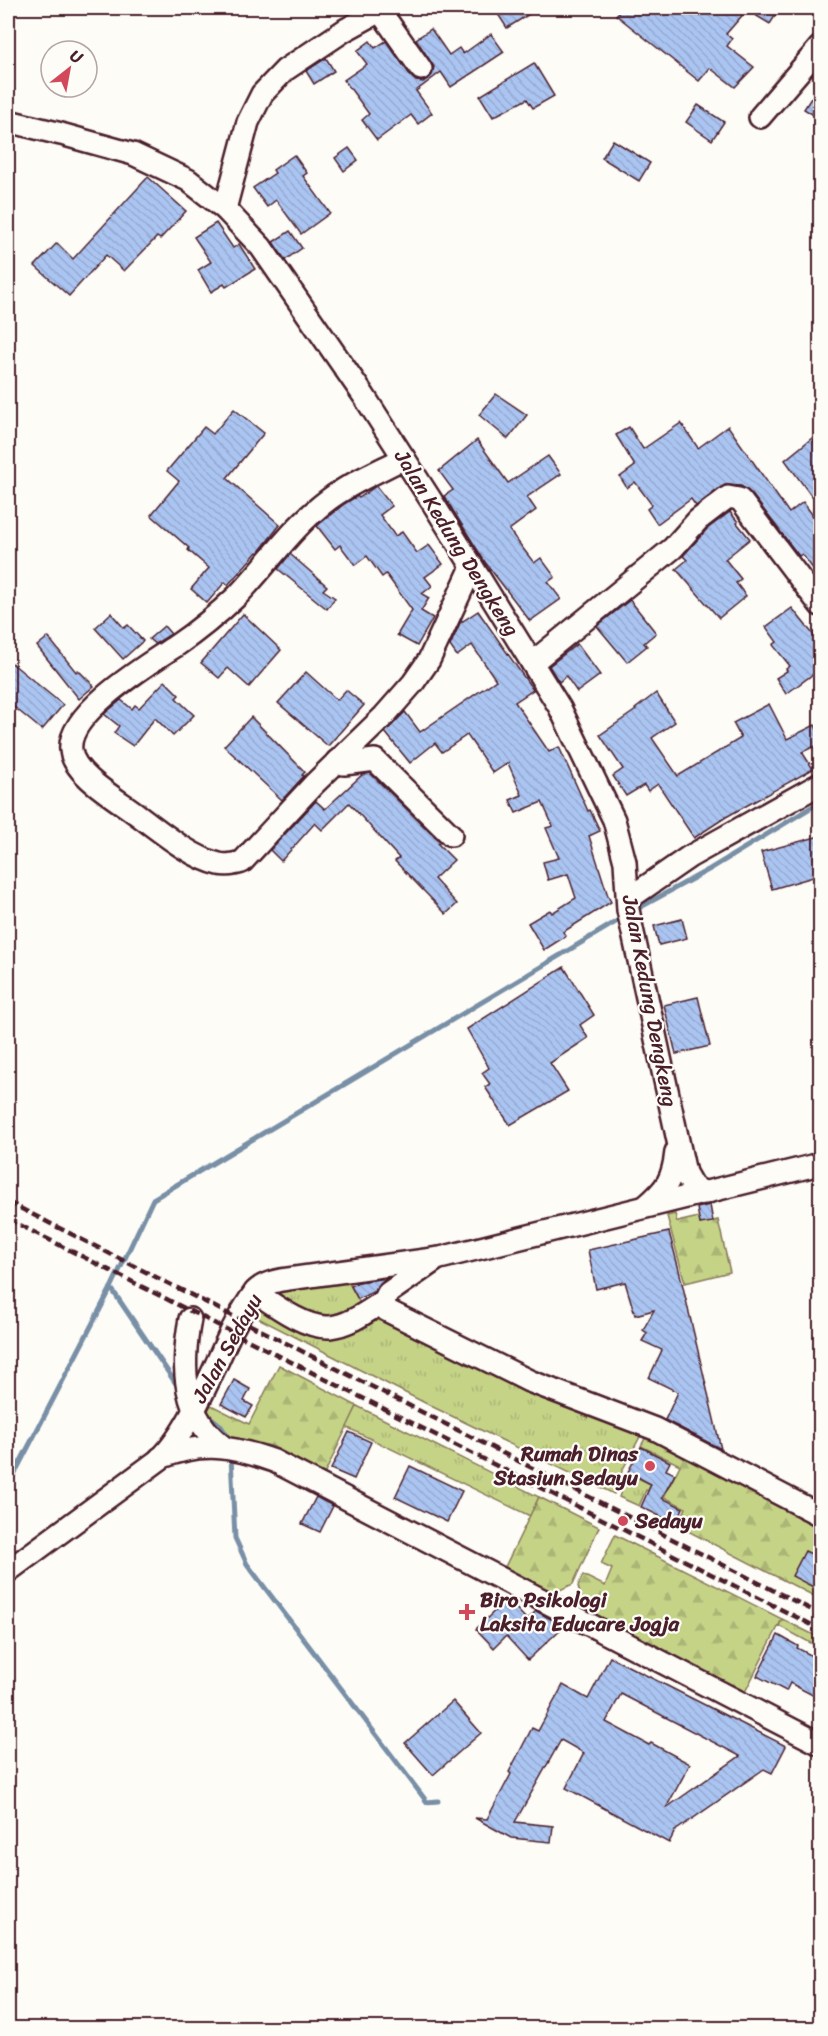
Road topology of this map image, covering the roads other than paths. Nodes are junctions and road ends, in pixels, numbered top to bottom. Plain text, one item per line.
1 (382, 9) edge
2 (820, 47) edge
3 (421, 69) dead end
4 (760, 117) dead end
5 (8, 121) edge
6 (225, 209) junction
7 (404, 458) junction
8 (472, 567) junction
9 (820, 605) edge
10 (532, 663) junction
11 (337, 761) junction
12 (820, 784) edge
13 (452, 835) dead end
14 (628, 899) junction
15 (677, 1139) junction
16 (820, 1164) edge
17 (706, 1193) junction
18 (645, 1207) junction
19 (440, 1258) junction
20 (255, 1292) junction
21 (384, 1301) junction
22 (189, 1319) dead end
23 (193, 1409) junction
24 (225, 1448) junction
25 (160, 1459) junction
26 (820, 1515) edge
27 (8, 1571) edge
28 (820, 1744) edge

1 - 3 street
1 - 6 street
2 - 4 street
5 - 6 street, Jalan Kedung Dengkeng
6 - 7 street, Jalan Kedung Dengkeng
7 - 8 street, Jalan Kedung Dengkeng
7 - 11 street
8 - 10 street, Jalan Kedung Dengkeng
8 - 11 street
9 - 10 street
10 - 14 street, Jalan Kedung Dengkeng
11 - 13 street
12 - 14 street
14 - 15 street, Jalan Kedung Dengkeng
15 - 17 street, Jalan Kedung Dengkeng
15 - 18 street
16 - 17 street, Jalan Sedayu
17 - 18 street, Jalan Sedayu
18 - 19 street, Jalan Sedayu
19 - 20 street, Jalan Sedayu
19 - 21 street
20 - 21 street
20 - 23 street, Jalan Sedayu
21 - 26 street
22 - 23 street
23 - 24 street
23 - 25 street, Jalan Sedayu
24 - 25 street
24 - 28 street
25 - 27 street, Jalan Sedayu

